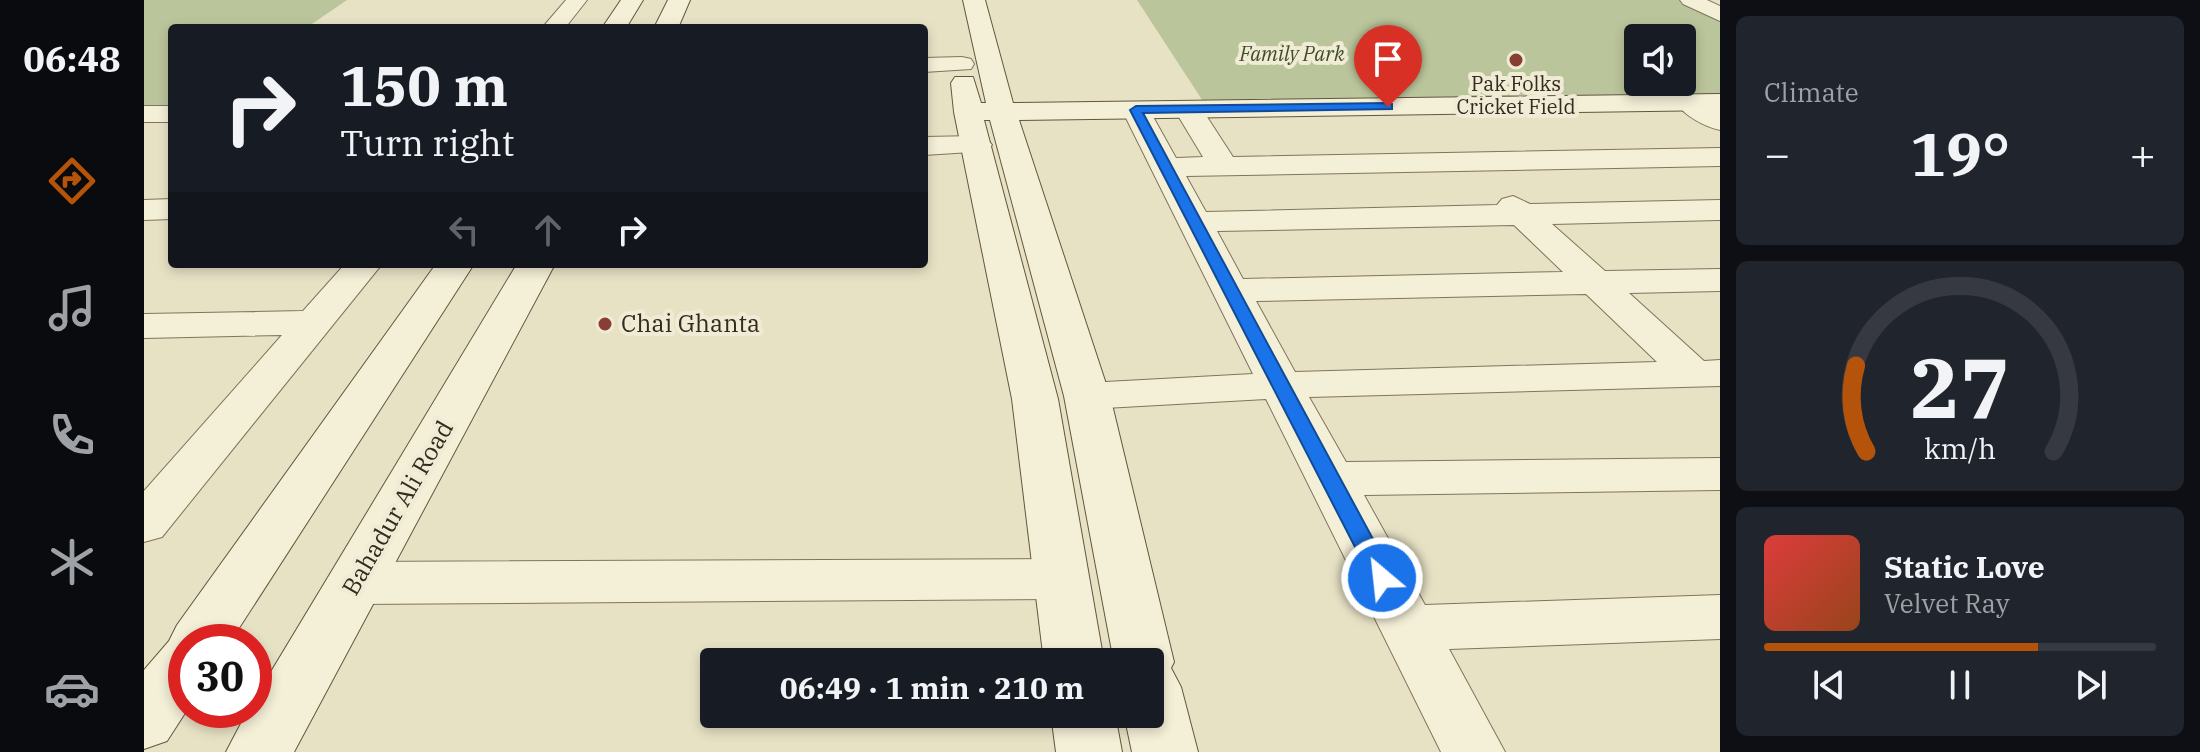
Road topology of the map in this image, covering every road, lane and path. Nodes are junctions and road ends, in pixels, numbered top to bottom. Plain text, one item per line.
1 (577, 0) edge
2 (632, 0) edge
3 (679, 0) edge
4 (949, 0) edge
5 (974, 0) edge
6 (1690, 0) edge
7 (1720, 14) edge
8 (556, 24) edge
9 (617, 24) edge
10 (668, 24) edge
11 (943, 65) edge
12 (1720, 102) edge
13 (1689, 103) junction
14 (1188, 109) junction
15 (1136, 110) junction
16 (144, 114) edge
17 (168, 114) edge
18 (1720, 122) edge
19 (982, 123) junction
20 (928, 144) edge
21 (1720, 157) edge
22 (1466, 161) junction
23 (1223, 165) junction
24 (1166, 167) junction
25 (168, 209) edge
26 (144, 210) edge
27 (1720, 210) edge
28 (1523, 215) junction
29 (1194, 222) junction
30 (361, 268) edge
31 (452, 268) edge
32 (534, 268) edge
33 (1720, 280) edge
34 (1597, 283) junction
35 (1230, 290) junction
36 (314, 323) junction
37 (144, 326) edge
38 (1707, 374) edge
39 (1280, 385) junction
40 (1087, 396) junction
41 (1720, 474) edge
42 (1330, 479) junction
43 (151, 506) edge
44 (1061, 579) junction
45 (355, 583) junction
46 (1720, 617) edge
47 (210, 624) edge
48 (1408, 628) junction
49 (1072, 648) edge
50 (1141, 648) edge
51 (168, 686) edge
52 (144, 721) edge
53 (1085, 728) edge
54 (1159, 728) edge
55 (259, 752) edge
56 (1089, 752) edge
57 (1165, 752) edge
58 (1473, 752) edge

1 - 8 street
2 - 9 street
3 - 10 street
4 - 11 street
5 - 19 street
6 - 7 street
11 - 19 street
12 - 13 street
13 - 14 street
13 - 18 street
14 - 15 street
14 - 23 street
15 - 19 street
15 - 24 street
16 - 17 street
19 - 20 street
19 - 40 street
19 - 44 street
21 - 22 street
22 - 23 street
22 - 28 street
23 - 24 street
24 - 29 street
25 - 26 street
27 - 28 street
28 - 29 street
28 - 34 street
29 - 35 street
30 - 36 street
31 - 47 street
32 - 45 street, Bahadur Ali Road
33 - 34 street
34 - 35 street
34 - 38 street
35 - 39 street
36 - 37 street
36 - 43 street
38 - 39 street
39 - 40 street
39 - 42 street
40 - 50 street
41 - 42 street
42 - 48 street
44 - 45 street
44 - 49 street
45 - 55 street, Bahadur Ali Road
46 - 48 street
48 - 58 street
51 - 52 street
53 - 56 street
54 - 57 street

